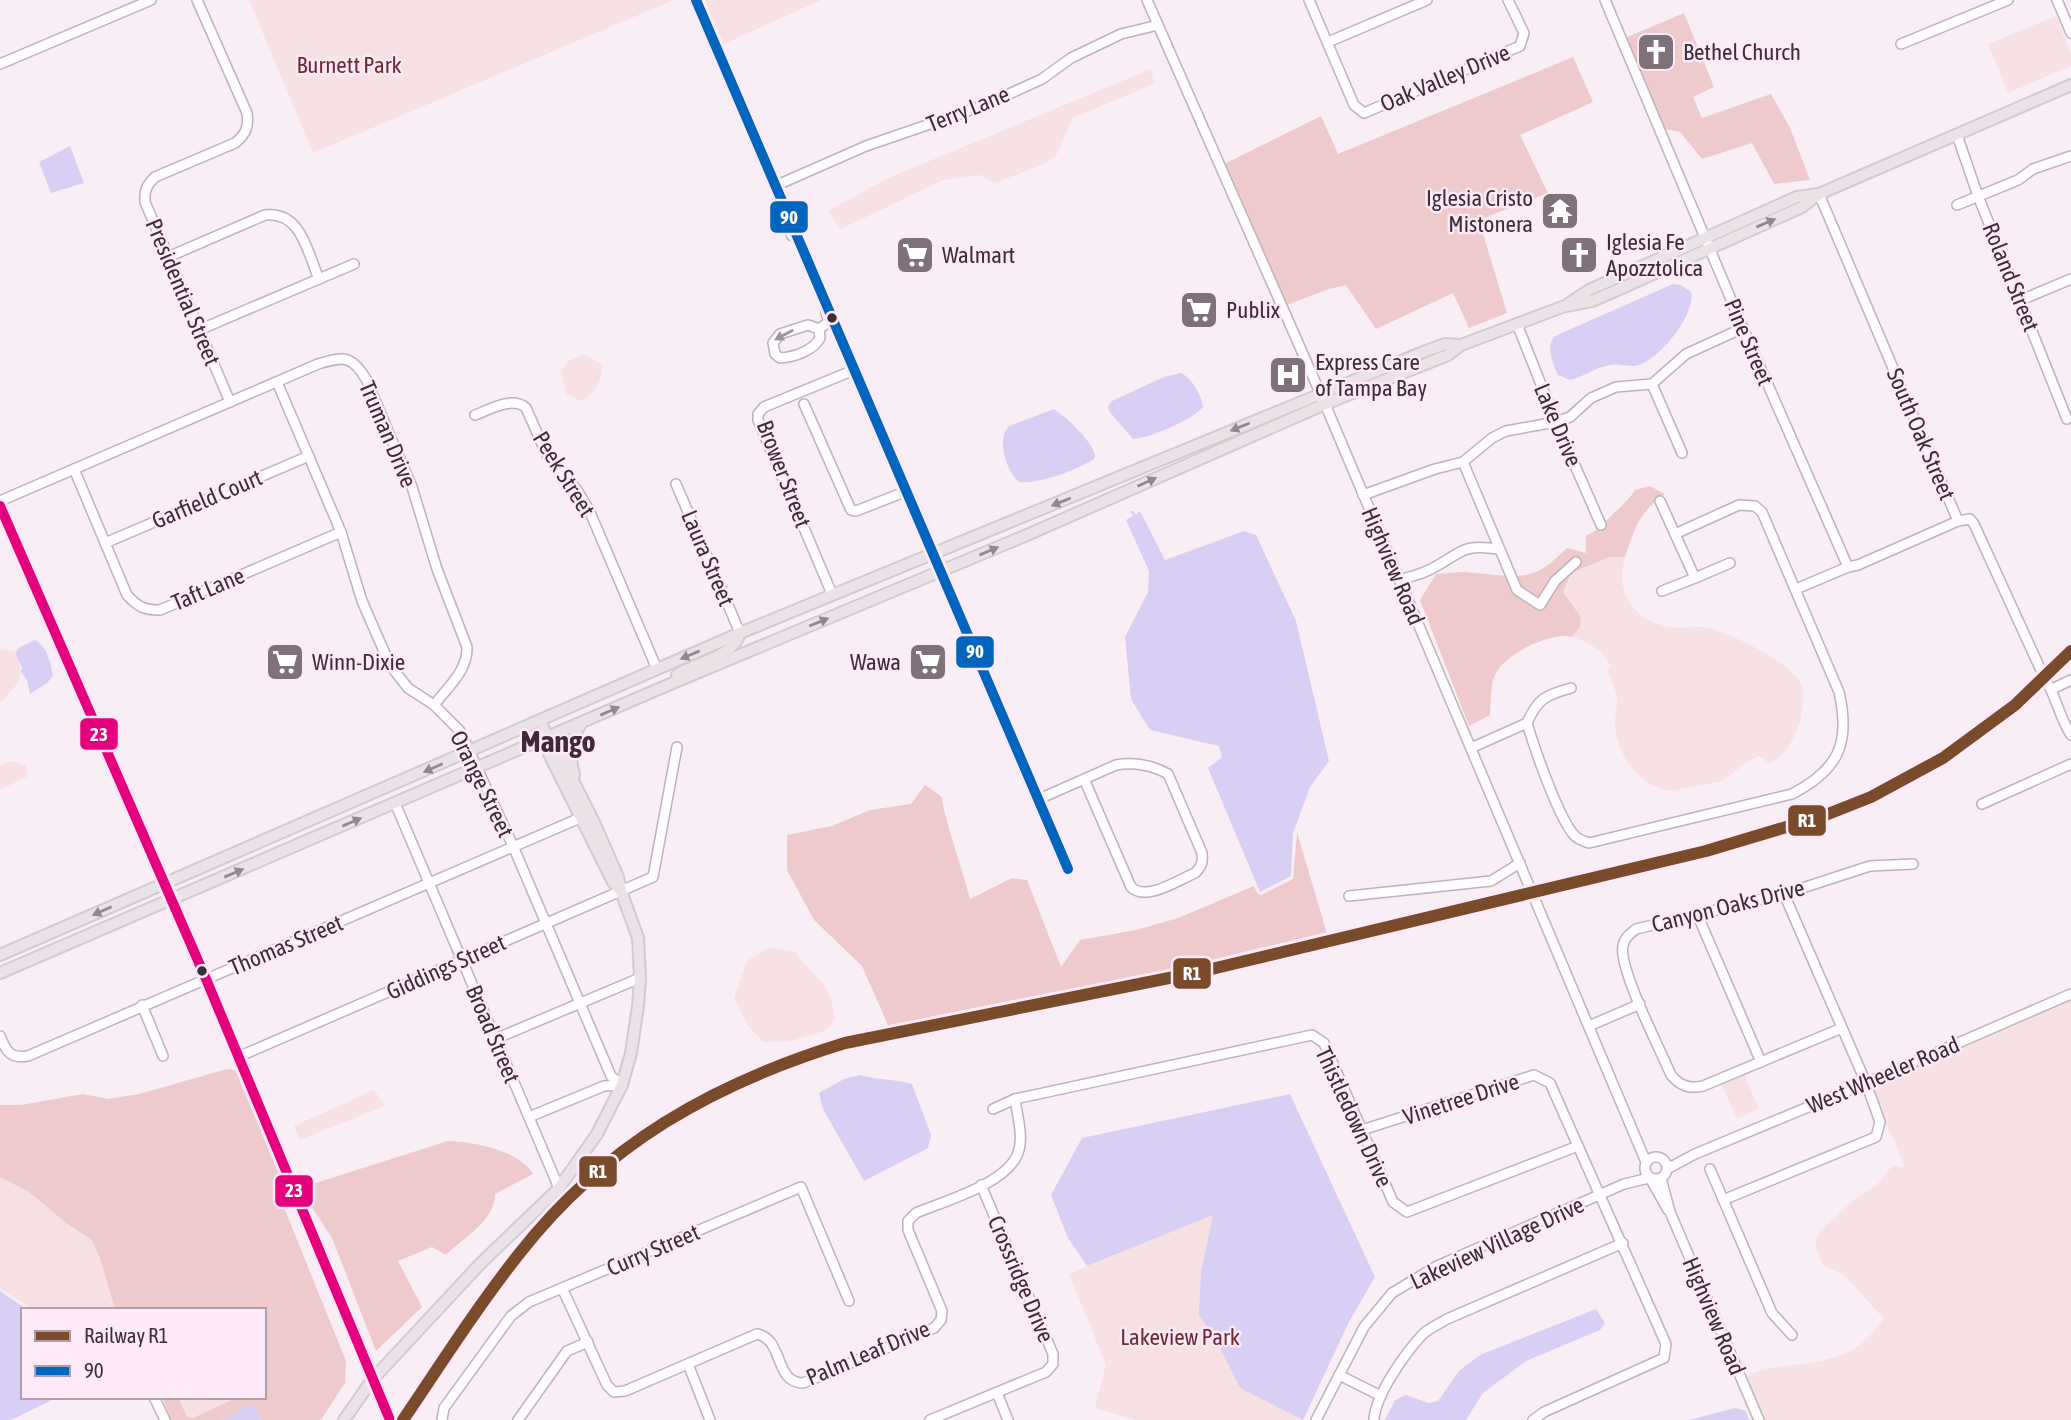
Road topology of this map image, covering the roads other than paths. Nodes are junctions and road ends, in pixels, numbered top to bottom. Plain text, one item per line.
1 (151, 0) edge
2 (197, 0) edge
3 (696, 0) edge
4 (1147, 0) edge
5 (1309, 0) edge
6 (1427, 0) edge
7 (1508, 0) edge
8 (1605, 0) edge
9 (2008, 0) edge
10 (2057, 0) edge
11 (1158, 25) junction
12 (2071, 33) edge
13 (1328, 42) junction
14 (1901, 44) dead end
15 (0, 64) edge
16 (2071, 85) edge
17 (1957, 135) junction
18 (2071, 156) edge
19 (776, 189) junction
20 (1819, 194) junction
21 (1978, 196) junction
22 (1957, 205) dead end
23 (1707, 242) junction
24 (167, 257) junction
25 (354, 264) dead end
26 (319, 279) junction
27 (2071, 279) edge
28 (2021, 300) junction
29 (1517, 324) junction
30 (1743, 328) junction
31 (199, 330) junction
32 (838, 331) junction
33 (820, 332) junction
34 (854, 370) junction
35 (277, 382) junction
36 (1652, 384) junction
37 (1323, 399) junction
38 (230, 402) junction
39 (804, 404) dead end
40 (475, 415) dead end
41 (2067, 419) dead end
42 (1556, 422) junction
43 (1682, 453) dead end
44 (309, 456) junction
45 (1463, 462) junction
46 (74, 469) junction
47 (676, 484) dead end
48 (907, 491) junction
49 (1363, 495) junction
50 (1660, 501) dead end
51 (0, 503) edge
52 (1958, 521) junction
53 (1601, 525) dead end
54 (341, 532) junction
55 (1675, 534) junction
56 (105, 543) junction
57 (1498, 549) junction
58 (934, 553) junction
59 (1576, 562) dead end
60 (1730, 563) dead end
61 (1848, 567) junction
62 (942, 572) junction
63 (1695, 578) junction
64 (1399, 580) junction
65 (1796, 589) junction
66 (1662, 591) dead end
67 (832, 594) junction
68 (740, 633) junction
69 (657, 668) junction
70 (2071, 680) edge
71 (668, 685) junction
72 (1571, 688) dead end
73 (2052, 689) junction
74 (434, 705) junction
75 (540, 720) junction
76 (582, 723) junction
77 (1527, 723) junction
78 (2071, 735) edge
79 (547, 737) junction
80 (677, 747) dead end
81 (1471, 748) junction
82 (470, 751) junction
83 (2071, 764) edge
84 (478, 768) junction
85 (1084, 779) junction
86 (577, 788) junction
87 (1039, 799) junction
88 (395, 803) junction
89 (1982, 804) dead end
90 (580, 818) junction
91 (513, 846) junction
92 (1520, 863) junction
93 (1913, 864) dead end
94 (1069, 869) dead end
95 (165, 884) junction
96 (429, 884) junction
97 (621, 891) junction
98 (1784, 894) junction
99 (1349, 896) dead end
100 (172, 900) junction
101 (1697, 914) junction
102 (545, 922) junction
103 (48, 935) junction
104 (0, 955) edge
105 (462, 961) junction
106 (0, 963) edge
107 (0, 973) edge
108 (640, 978) junction
109 (206, 979) junction
110 (2071, 994) edge
111 (579, 1003) junction
112 (1640, 1003) junction
113 (142, 1005) junction
114 (1589, 1026) junction
115 (1842, 1028) junction
116 (0, 1036) edge
117 (495, 1039) junction
118 (163, 1056) dead end
119 (239, 1057) junction
120 (1761, 1062) junction
121 (1866, 1083) junction
122 (622, 1085) junction
123 (1015, 1099) junction
124 (993, 1109) dead end
125 (529, 1117) junction
126 (1362, 1130) junction
127 (1636, 1133) junction
128 (1578, 1146) junction
129 (1695, 1154) junction
130 (1659, 1157) junction
131 (1645, 1163) junction
132 (1667, 1169) junction
133 (1710, 1169) dead end
134 (1650, 1178) junction
135 (1661, 1178) junction
136 (1624, 1184) junction
137 (981, 1185) junction
138 (559, 1188) junction
139 (1600, 1196) junction
140 (1723, 1200) junction
141 (1670, 1212) junction
142 (1623, 1243) junction
143 (562, 1288) junction
144 (849, 1301) dead end
145 (1792, 1335) dead end
146 (589, 1342) junction
147 (688, 1364) junction
148 (1339, 1375) junction
149 (372, 1380) junction
150 (997, 1393) junction
151 (1381, 1396) junction
152 (155, 1399) edge
153 (165, 1420) edge
154 (344, 1420) edge
155 (390, 1420) edge
156 (442, 1420) edge
157 (518, 1420) edge
158 (710, 1420) edge
159 (930, 1420) edge
160 (1009, 1420) edge
161 (1316, 1420) edge
162 (1374, 1420) edge
163 (1533, 1420) edge
164 (1759, 1420) edge

1 - 15 street
2 - 24 street, Presidential Street
3 - 19 main road
4 - 11 street, Highview Road
5 - 13 street, Oak Valley Drive
6 - 13 street
7 - 13 street, Oak Valley Drive
8 - 23 street, Pine Street
9 - 14 street
10 - 12 street
11 - 19 street, Terry Lane
11 - 37 street, Highview Road
16 - 17 main road
17 - 20 main road
17 - 21 street, Roland Street
18 - 21 street
19 - 32 main road
19 - 33 street
20 - 23 main road
20 - 52 street, South Oak Street
21 - 22 street
21 - 28 street, Roland Street
23 - 29 main road
23 - 30 street, Pine Street
24 - 26 street
24 - 31 street, Presidential Street
25 - 26 street
26 - 31 street
27 - 28 street
28 - 41 street, Roland Street
29 - 37 main road
29 - 42 street, Lake Drive
30 - 36 street
30 - 61 street, Pine Street
31 - 38 street, Presidential Street
32 - 33 street
32 - 34 main road
33 -> 33 street
34 - 48 main road
34 - 67 street, Brower Street
35 - 38 street, Truman Drive
35 - 44 street, Orange Street
35 - 74 street, Truman Drive
36 - 42 street
36 - 43 street
37 - 49 street, Highview Road
37 -> 58 main road
62 -> 37 main road
38 - 46 street, Truman Drive
39 - 48 street
40 - 69 street, Peek Street
42 - 45 street
42 - 53 street, Lake Drive
44 - 54 street, Orange Street
44 - 56 street, Garfield Court
45 - 49 street
45 - 57 street
46 - 51 street, Truman Drive
46 - 56 street, Taft Lane
47 - 68 street, Laura Street
48 - 58 main road
49 - 64 street, Highview Road
50 - 55 street
51 - 95 street
52 - 61 street
52 - 73 street, South Oak Street
54 - 56 street, Taft Lane
54 - 74 street, Orange Street
55 - 63 street
55 - 65 street
57 - 59 street
57 - 64 street
58 - 62 main road
58 - 67 main road
60 - 63 street
61 - 65 street
71 -> 62 main road
62 - 87 street
63 - 66 street
64 - 81 street, Highview Road
65 - 77 street
67 - 68 main road
68 -> 69 main road
68 - 71 main road
69 - 75 main road
70 - 73 street
76 -> 71 main road
72 - 77 street
73 - 78 street, South Oak Street
74 - 82 street, Orange Street
75 - 79 main road
75 - 82 main road
76 - 79 main road
76 - 86 main road
77 - 81 street
79 - 84 main road
79 - 86 main road
79 - 90 main road
80 - 97 street, Giddings Street
81 - 92 street, Highview Road
82 - 84 street, Orange Street
82 -> 95 main road
83 - 89 street
84 - 88 main road
84 - 91 street, Orange Street
85 - 85 street
85 - 87 street
86 - 97 main road
87 - 94 street
88 - 96 street, Broad Street
100 -> 88 main road
90 - 91 street, Thomas Street
90 - 97 main road
91 - 96 street, Thomas Street
91 - 102 street, Orange Street
92 - 99 street
92 - 114 street, Highview Road
93 - 98 street, Canyon Oaks Drive
95 - 100 street
95 -> 103 main road
96 - 105 street, Broad Street
96 - 109 street, Thomas Street
97 - 102 street, Giddings Street
97 - 108 main road
98 - 101 street, Canyon Oaks Drive
98 - 115 street
100 - 107 main road
100 - 109 street
101 - 112 street, Canyon Oaks Drive
101 - 120 street
102 - 105 street, Giddings Street
102 - 111 street, Orange Street
103 - 104 main road
103 - 106 main road
105 - 117 street, Broad Street
105 - 119 street, Giddings Street
108 - 111 street
108 - 122 main road
109 - 113 street, Thomas Street
109 - 119 street
110 - 121 street, West Wheeler Road
111 - 117 street
111 - 122 street, Orange Street
112 - 114 street
112 - 120 street, Canyon Oaks Drive
113 - 116 street, Thomas Street
113 - 118 street
114 - 127 street, Highview Road
115 - 120 street, Canyon Oaks Drive
115 - 121 street
117 - 125 street, Broad Street
119 - 149 street
121 - 129 street, West Wheeler Road
121 - 140 street
122 - 125 street
122 - 138 main road
123 - 124 street, Thistledown Drive
123 - 126 street, Thistledown Drive
123 - 137 street, Palm Leaf Drive
125 - 138 street, Broad Street
126 - 128 street, Vinetree Drive
126 - 128 street, Thistledown Drive
127 - 130 street, Highview Road
127 - 131 street, Highview Road
128 - 139 street, Vinetree Drive
129 - 130 street, West Wheeler Road
129 - 132 street, West Wheeler Road
130 - 131 street
130 - 132 street
131 - 134 street
131 - 136 street, Lakeview Village Drive
132 - 135 street
133 - 140 street
134 - 135 street
134 - 136 street, Lakeview Village Drive
134 - 141 street, Highview Road
135 - 141 street, Highview Road
136 - 139 street, Lakeview Village Drive
137 - 147 street, Palm Leaf Drive
137 - 150 street, Crossridge Drive
138 - 149 main road
139 - 142 street, Vinetree Drive
139 - 148 street, Lakeview Village Drive
140 - 145 street
141 - 164 street, Highview Road
142 - 151 street
142 - 163 street, Vinetree Drive
143 - 144 street, Curry Street
143 - 146 street, Palm Leaf Drive
143 - 156 street, Curry Street
146 - 147 street, Palm Leaf Drive
146 - 157 street
147 - 158 street
148 - 151 street
148 - 161 street, Lakeview Village Drive
149 - 154 main road
149 - 155 street
150 - 159 street, Crossridge Drive
150 - 160 street
151 - 162 street
152 - 153 street

